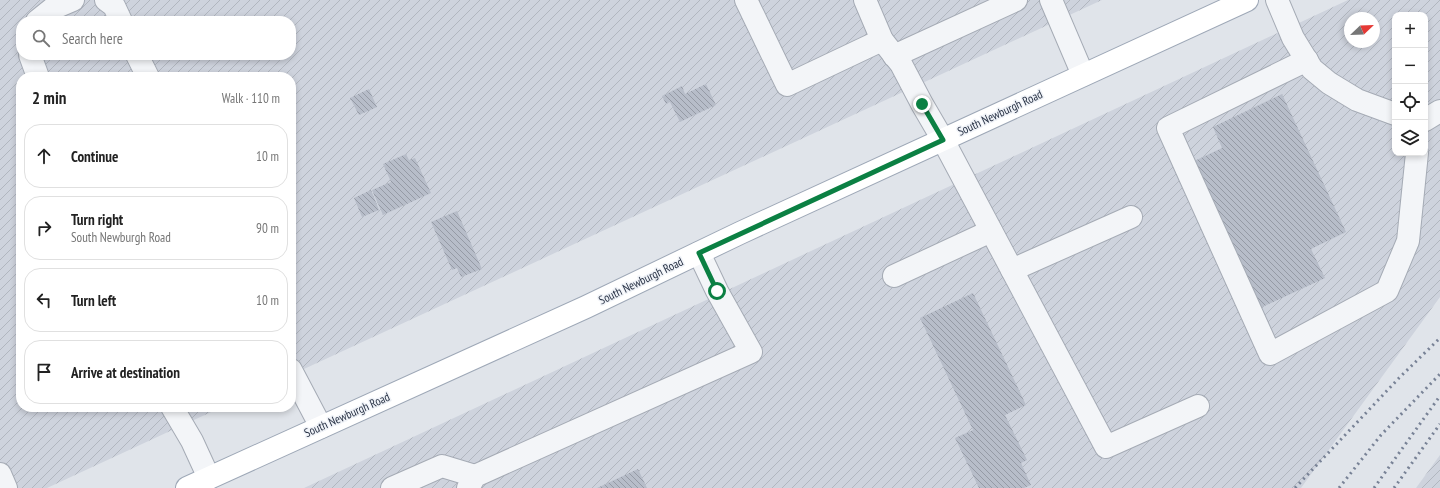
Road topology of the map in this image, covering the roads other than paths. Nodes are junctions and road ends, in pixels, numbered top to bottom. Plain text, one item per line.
1 (73, 0) edge
2 (106, 0) edge
3 (746, 0) edge
4 (865, 0) edge
5 (1016, 0) edge
6 (1051, 0) edge
7 (1247, 0) edge
8 (1277, 0) edge
9 (44, 16) edge
10 (119, 16) edge
11 (888, 48) junction
12 (32, 60) edge
13 (140, 60) edge
14 (1307, 60) junction
15 (36, 72) edge
16 (146, 72) edge
17 (1083, 75) junction
18 (1440, 111) edge
19 (1392, 113) edge
20 (1428, 118) edge
21 (943, 140) junction
22 (1417, 156) edge
23 (1131, 217) dead end
24 (991, 231) junction
25 (699, 253) junction
26 (1012, 270) junction
27 (894, 276) dead end
28 (296, 380) edge
29 (1198, 406) dead end
30 (175, 412) edge
31 (321, 427) junction
32 (0, 474) edge
33 (209, 478) junction
34 (472, 482) edge
35 (6, 488) edge
36 (187, 488) edge
37 (392, 488) edge

1 - 9 lane
2 - 10 lane
3 - 11 lane
4 - 11 lane
5 - 11 lane
6 - 17 lane
7 - 17 main road, South Newburgh Road
8 - 14 lane
11 - 21 lane
12 - 15 lane
13 - 16 lane
14 - 19 lane
14 - 22 lane
17 - 21 main road, South Newburgh Road
18 - 20 lane
21 - 24 lane
21 - 25 main road, South Newburgh Road
23 - 26 lane
24 - 26 lane
24 - 27 lane
25 - 31 main road, South Newburgh Road
25 - 34 lane
26 - 29 lane
28 - 31 lane
30 - 33 lane
31 - 33 main road, South Newburgh Road
32 - 35 lane
33 - 36 main road, South Newburgh Road
34 - 37 lane

